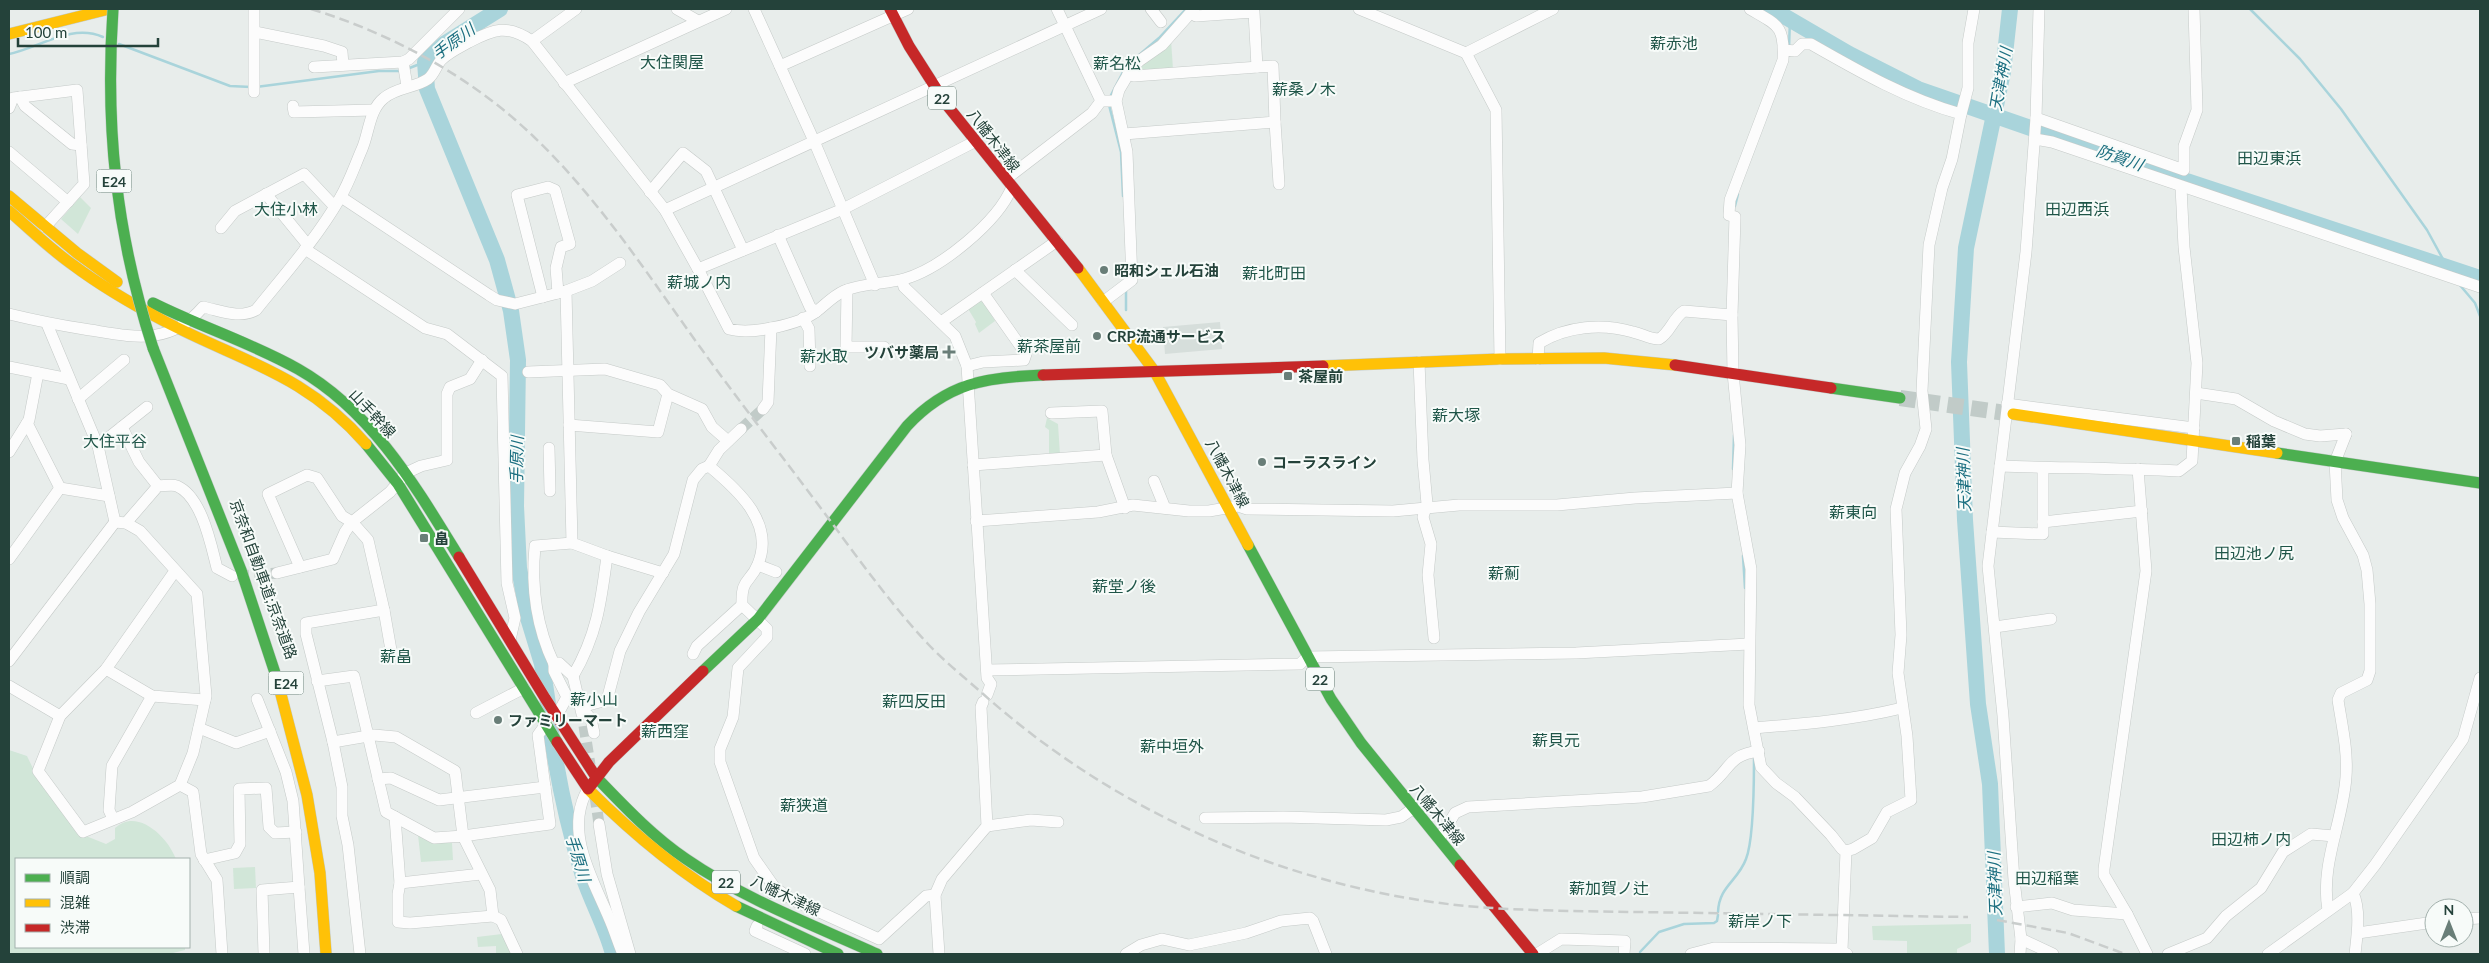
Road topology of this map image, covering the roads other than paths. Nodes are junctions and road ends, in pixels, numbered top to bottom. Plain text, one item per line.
1 (109, 9) edge
2 (113, 9) edge
3 (254, 9) edge
4 (458, 9) edge
5 (576, 9) edge
6 (677, 9) edge
7 (726, 9) edge
8 (754, 9) edge
9 (908, 9) edge
10 (1057, 9) edge
11 (1101, 9) edge
12 (1151, 9) edge
13 (1359, 9) edge
14 (1553, 9) edge
15 (1974, 9) edge
16 (2039, 9) edge
17 (2194, 9) edge
18 (1756, 10) edge
19 (1192, 11) edge
20 (892, 12) edge
21 (698, 21) junction
22 (1161, 22) dead end
23 (1064, 26) junction
24 (255, 32) junction
25 (9, 34) edge
26 (532, 41) junction
27 (1784, 50) junction
28 (1466, 53) junction
29 (343, 65) junction
30 (780, 66) junction
31 (314, 67) dead end
32 (1257, 67) junction
33 (407, 74) junction
34 (1128, 74) junction
35 (564, 83) junction
36 (934, 86) junction
37 (254, 92) dead end
38 (20, 97) junction
39 (1109, 101) junction
40 (293, 106) dead end
41 (9, 108) edge
42 (374, 110) junction
43 (1961, 114) junction
44 (2036, 118) junction
45 (1275, 122) junction
46 (1124, 134) junction
47 (2035, 139) junction
48 (814, 140) junction
49 (976, 141) junction
50 (81, 145) junction
51 (9, 152) edge
52 (1009, 183) junction
53 (1279, 184) dead end
54 (2181, 187) junction
55 (715, 188) junction
56 (650, 192) junction
57 (266, 194) junction
58 (9, 196) edge
59 (68, 202) junction
60 (338, 202) junction
61 (843, 209) junction
62 (665, 210) junction
63 (9, 211) edge
64 (45, 226) junction
65 (221, 228) dead end
66 (778, 236) junction
67 (1057, 241) junction
68 (306, 247) junction
69 (743, 250) junction
70 (620, 263) dead end
71 (698, 269) junction
72 (1015, 270) junction
73 (902, 280) junction
74 (875, 285) junction
75 (2480, 287) edge
76 (847, 290) junction
77 (562, 292) junction
78 (983, 293) junction
79 (543, 297) junction
80 (1103, 302) junction
81 (816, 312) junction
82 (9, 314) edge
83 (1728, 315) junction
84 (803, 318) junction
85 (192, 321) junction
86 (941, 322) junction
87 (47, 324) junction
88 (1072, 325) dead end
89 (178, 328) junction
90 (771, 328) junction
91 (884, 347) dead end
92 (1500, 359) junction
93 (1538, 359) junction
94 (124, 360) dead end
95 (482, 360) junction
96 (1419, 362) junction
97 (810, 366) dead end
98 (966, 366) junction
99 (9, 367) edge
100 (568, 370) junction
101 (528, 372) dead end
102 (1155, 372) junction
103 (38, 373) junction
104 (1733, 374) junction
105 (69, 379) junction
106 (968, 384) junction
107 (2196, 393) junction
108 (668, 394) junction
109 (1900, 398) tunnel mouth
110 (78, 399) junction
111 (147, 407) dead end
112 (763, 409) tunnel mouth
113 (2010, 409) junction
114 (1051, 413) dead end
115 (27, 423) junction
116 (569, 426) junction
117 (122, 427) junction
118 (185, 427) junction
119 (2194, 428) junction
120 (741, 429) tunnel mouth
121 (728, 441) junction
122 (2193, 441) junction
123 (98, 446) junction
124 (549, 448) dead end
125 (9, 452) edge
126 (1106, 456) junction
127 (2335, 462) junction
128 (973, 465) junction
129 (709, 466) junction
130 (2000, 466) junction
131 (2043, 469) junction
132 (2138, 469) junction
133 (549, 470) junction
134 (570, 470) junction
135 (406, 473) junction
136 (2480, 483) edge
137 (398, 484) junction
138 (1160, 485) dead end
139 (158, 486) junction
140 (60, 488) junction
141 (550, 491) dead end
142 (1734, 493) junction
143 (109, 496) junction
144 (1125, 508) junction
145 (1165, 508) junction
146 (1229, 508) junction
147 (1426, 510) junction
148 (2142, 511) junction
149 (976, 521) junction
150 (121, 522) junction
151 (352, 522) junction
152 (2043, 522) junction
153 (1992, 532) junction
154 (572, 544) junction
155 (607, 556) junction
156 (9, 559) edge
157 (758, 565) junction
158 (300, 567) junction
159 (175, 571) junction
160 (776, 572) dead end
161 (277, 573) tunnel mouth
162 (664, 574) junction
163 (232, 576) dead end
164 (742, 605) junction
165 (384, 610) junction
166 (758, 619) junction
167 (2051, 619) dead end
168 (1995, 627) junction
169 (1434, 638) dead end
170 (510, 640) junction
171 (1746, 644) junction
172 (391, 650) dead end
173 (693, 654) dead end
174 (1307, 657) junction
175 (9, 661) edge
176 (554, 664) junction
177 (106, 669) junction
178 (986, 670) junction
179 (573, 676) junction
180 (2480, 678) edge
181 (317, 680) junction
182 (9, 686) edge
183 (524, 688) junction
184 (152, 696) junction
185 (257, 699) dead end
186 (205, 700) junction
187 (581, 707) junction
188 (1902, 708) junction
189 (476, 713) dead end
190 (60, 716) junction
191 (551, 720) junction
192 (584, 726) tunnel mouth
193 (199, 728) junction
194 (1754, 728) junction
195 (270, 731) junction
196 (594, 733) tunnel mouth
197 (368, 736) junction
198 (334, 742) junction
199 (1755, 752) junction
200 (596, 777) junction
201 (378, 779) junction
202 (180, 785) junction
203 (545, 787) junction
204 (588, 789) junction
205 (459, 799) junction
206 (1414, 808) junction
207 (395, 817) junction
208 (1205, 818) dead end
209 (113, 820) junction
210 (1058, 822) dead end
211 (599, 824) tunnel mouth
212 (987, 826) junction
213 (296, 832) junction
214 (463, 836) junction
215 (2334, 836) junction
216 (1440, 838) junction
217 (1846, 851) junction
218 (204, 860) junction
219 (480, 874) junction
220 (400, 883) junction
221 (299, 887) junction
222 (2353, 893) junction
223 (934, 895) junction
224 (2016, 907) junction
225 (2328, 910) junction
226 (2127, 914) junction
227 (493, 916) junction
228 (2424, 923) edge
229 (757, 926) dead end
230 (2358, 933) junction
231 (2021, 940) junction
232 (1769, 952) edge
233 (1845, 952) edge
234 (222, 954) edge
235 (264, 954) edge
236 (304, 954) edge
237 (326, 954) edge
238 (332, 954) edge
239 (360, 954) edge
240 (517, 954) edge
241 (623, 954) edge
242 (630, 954) edge
243 (801, 954) edge
244 (838, 954) edge
245 (877, 954) edge
246 (939, 954) edge
247 (1126, 954) edge
248 (1326, 954) edge
249 (1533, 954) edge
250 (1537, 954) edge
251 (1624, 954) edge
252 (1688, 954) edge
253 (2020, 954) edge
254 (2053, 954) edge
255 (2147, 954) edge
256 (2168, 954) edge
257 (2268, 954) edge
258 (2355, 954) edge

1 - 25 main road
2 - 118 main road, 京奈和自動車道;京奈道路 / E24, bridge
3 - 24 street
4 - 33 street
5 - 26 street
6 - 21 street
7 - 21 street
8 - 30 street
9 - 20 street
10 - 23 street
11 - 23 street
12 - 22 street
13 - 28 street
14 - 28 street
15 - 43 street
16 - 44 street
17 - 44 street
18 - 27 street
19 - 32 street
19 - 34 street
20 - 30 street
20 - 36 main road, 八幡木津線 / 22
21 - 35 street
23 - 36 street
23 - 39 street
24 - 29 street
24 - 37 street
26 - 33 street
26 - 35 street
27 - 43 street
27 - 83 street
28 - 92 street
29 - 31 street
29 - 33 street
30 - 48 street
32 - 34 street
32 - 45 street
33 - 42 street
34 - 39 street
35 - 56 street
36 - 48 street
36 - 49 main road, 八幡木津線 / 22
38 - 41 street
38 - 50 street
38 - 50 street
39 - 46 street
39 - 52 street
40 - 42 street
42 - 60 street
43 - 188 street
44 - 47 street
45 - 46 street
45 - 53 street
46 - 80 street
47 - 54 street
47 - 113 street
48 - 55 street
48 - 61 street
49 - 52 main road, 八幡木津線 / 22
49 - 61 street
50 - 59 street
51 - 59 street
52 - 67 main road, 八幡木津線 / 22
52 - 73 street
54 - 75 street
54 - 107 street
55 - 56 street
55 - 62 street
55 - 69 street
56 - 62 street
57 - 60 street
57 - 65 street
57 - 68 street
58 - 64 main road, 山手幹線
59 - 64 street
60 - 68 street
60 - 79 street
61 - 66 street
61 - 74 street
62 - 71 street
63 - 89 main road, 山手幹線
64 - 85 main road, 山手幹線
66 - 69 street
66 - 81 street
67 - 72 street
67 - 80 main road, 八幡木津線 / 22
68 - 85 street
68 - 95 street
69 - 71 street
70 - 77 street
71 - 90 street
72 - 78 street
72 - 88 street
73 - 74 street
73 - 86 street
74 - 76 street
76 - 81 street
76 - 91 street
77 - 79 street
77 - 79 street
77 - 100 street
78 - 86 street
78 - 98 street
80 - 102 main road, 八幡木津線 / 22
81 - 84 street
82 - 87 street
83 - 93 street
83 - 104 street
84 - 90 street
84 - 97 street
85 - 89 street
85 - 135 main road, 山手幹線
86 - 98 street
87 - 89 street
87 - 105 street
89 - 137 main road, 山手幹線
90 - 112 street
92 - 93 main road
92 - 96 main road
93 - 104 main road
94 - 110 street
95 - 135 street
95 - 170 street
96 - 102 main road
96 - 147 street
98 - 106 street
99 - 103 street
100 - 101 street
100 - 108 street
100 - 116 street
102 - 106 main road
102 - 146 main road, 八幡木津線 / 22
103 - 105 street
103 - 115 street
104 - 109 main road
104 - 142 street
105 - 110 street
106 - 128 street
106 - 166 main road
107 - 119 street
107 - 127 street
108 - 116 street
108 - 121 street
110 - 123 street
111 - 117 street
113 - 119 street
113 - 122 main road
113 - 130 street
114 - 126 street
115 - 125 street
115 - 140 street
116 - 134 street
117 - 123 street
117 - 139 street
118 - 237 main road, 京奈和自動車道;京奈道路 / E24
118 - 238 main road, 京奈和自動車道;京奈道路 / E24
119 - 122 street
120 - 121 street
121 - 129 street
122 - 127 main road
122 - 132 street
123 - 143 street
124 - 133 street
126 - 128 street
126 - 144 street
127 - 136 main road
127 - 215 street
128 - 149 street
129 - 157 street
129 - 162 street
130 - 131 street
130 - 153 street
131 - 132 street
131 - 152 street
132 - 148 street
133 - 134 street
133 - 141 street
134 - 154 street
135 - 137 street
135 - 170 main road, 山手幹線
137 - 151 street
137 - 183 main road, 山手幹線
138 - 145 street
139 - 150 street
139 - 163 street
140 - 143 street
140 - 156 street
142 - 147 street
142 - 171 street
143 - 150 street
144 - 145 street
144 - 149 street
145 - 146 street
146 - 147 street
146 - 174 main road, 八幡木津線 / 22
147 - 169 street
148 - 152 street
148 - 226 street
149 - 178 street
150 - 159 street
150 - 175 street
151 - 158 street
151 - 158 street
151 - 165 street
152 - 153 street
153 - 168 street
154 - 155 street
154 - 176 street
155 - 162 street
155 - 179 street
157 - 160 street
157 - 164 street
158 - 161 street
159 - 177 street
159 - 186 street
162 - 187 street
164 - 166 street
164 - 173 street
165 - 172 street
165 - 181 street
166 - 200 main road
166 - 223 street
167 - 168 street
168 - 224 street
170 - 191 main road, 山手幹線
171 - 174 street
171 - 194 street
174 - 178 street
174 - 206 main road, 八幡木津線 / 22
176 - 179 street
176 - 191 street
177 - 184 street
177 - 190 street
178 - 212 street
179 - 187 street
180 - 222 street
181 - 197 street
181 - 198 street
182 - 190 street
183 - 189 street
183 - 191 main road, 山手幹線
184 - 186 street
184 - 209 street
185 - 195 street
186 - 193 street
187 - 192 street
187 - 196 street
188 - 194 street
188 - 217 street
190 - 209 street
191 - 200 main road, 山手幹線
191 - 203 street
191 - 204 main road, 山手幹線
193 - 195 street
193 - 202 street
194 - 199 street
195 - 213 street
197 - 198 street
197 - 201 street
197 - 205 street
198 - 239 street
199 - 216 street
199 - 217 street
200 - 204 main road
200 - 245 main road, 八幡木津線 / 22
201 - 205 street
201 - 207 street
202 - 209 street
202 - 218 street
203 - 205 street
203 - 214 street
204 - 241 street
204 - 244 main road, 八幡木津線 / 22
205 - 214 street
206 - 208 street
206 - 216 main road, 八幡木津線 / 22
207 - 214 street
207 - 220 street
210 - 212 street
211 - 242 street
212 - 223 street
213 - 218 street
213 - 221 street
214 - 219 street
215 - 225 street
215 - 256 street
216 - 249 main road, 八幡木津線 / 22
217 - 233 street
218 - 234 street
219 - 220 street
219 - 227 street
220 - 227 street
221 - 235 street
221 - 236 street
222 - 225 street
222 - 230 street
223 - 246 street
224 - 226 street
224 - 231 street
225 - 257 street
226 - 255 street
227 - 240 street
228 - 230 street
229 - 243 street
230 - 258 street
231 - 253 street
231 - 254 street
232 - 233 street
232 - 252 street
247 - 248 street
250 - 251 street

